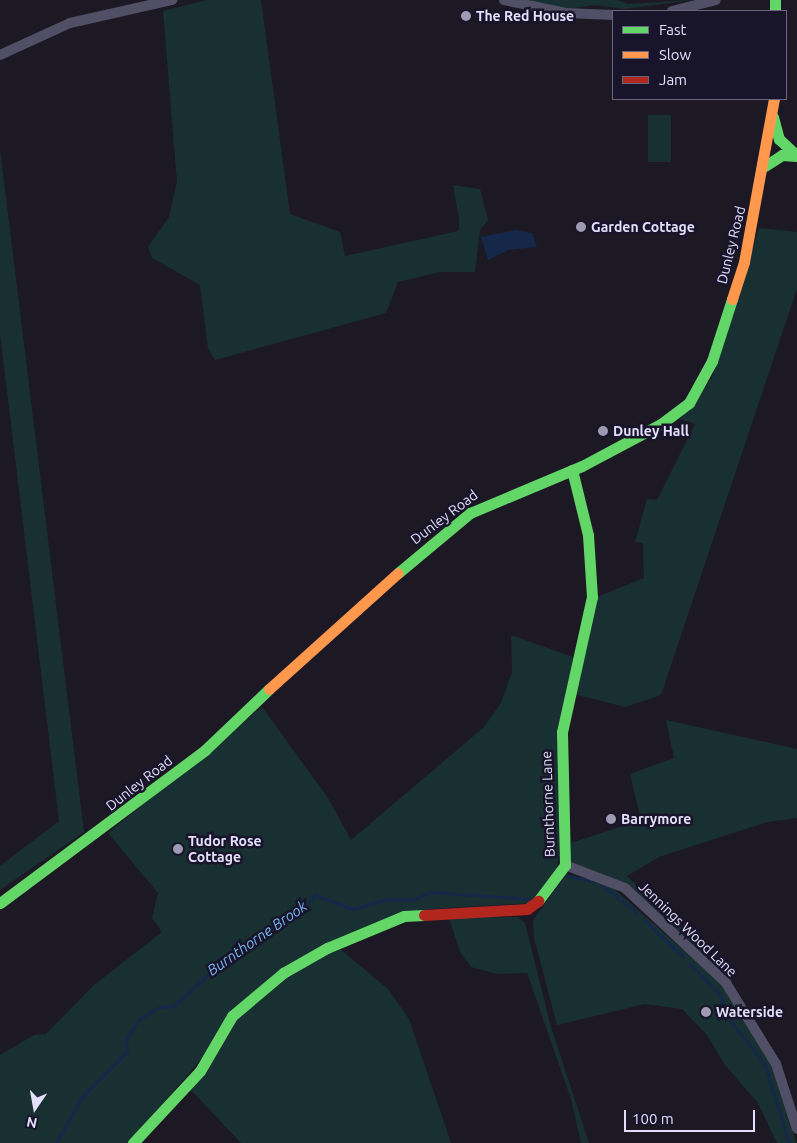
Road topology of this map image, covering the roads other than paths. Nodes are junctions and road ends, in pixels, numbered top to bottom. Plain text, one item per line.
1 (172, 0) edge
2 (504, 0) edge
3 (716, 0) edge
4 (676, 10) edge
5 (612, 15) edge
6 (0, 55) edge
7 (774, 100) edge
8 (773, 117) junction
9 (796, 156) edge
10 (765, 166) junction
11 (572, 470) junction
12 (566, 865) junction
13 (0, 903) edge
14 (797, 1129) edge
15 (133, 1143) edge

1 - 6 street
2 - 5 street
3 - 4 street
7 - 8 main road, Dunley Road
8 - 9 main road
8 - 10 main road, Dunley Road
9 - 10 main road
10 - 11 main road, Dunley Road
11 - 12 main road, Burnthorne Lane
11 - 13 main road, Dunley Road
12 - 14 street, Jennings Wood Lane
12 - 15 main road, Burnthorne Lane

